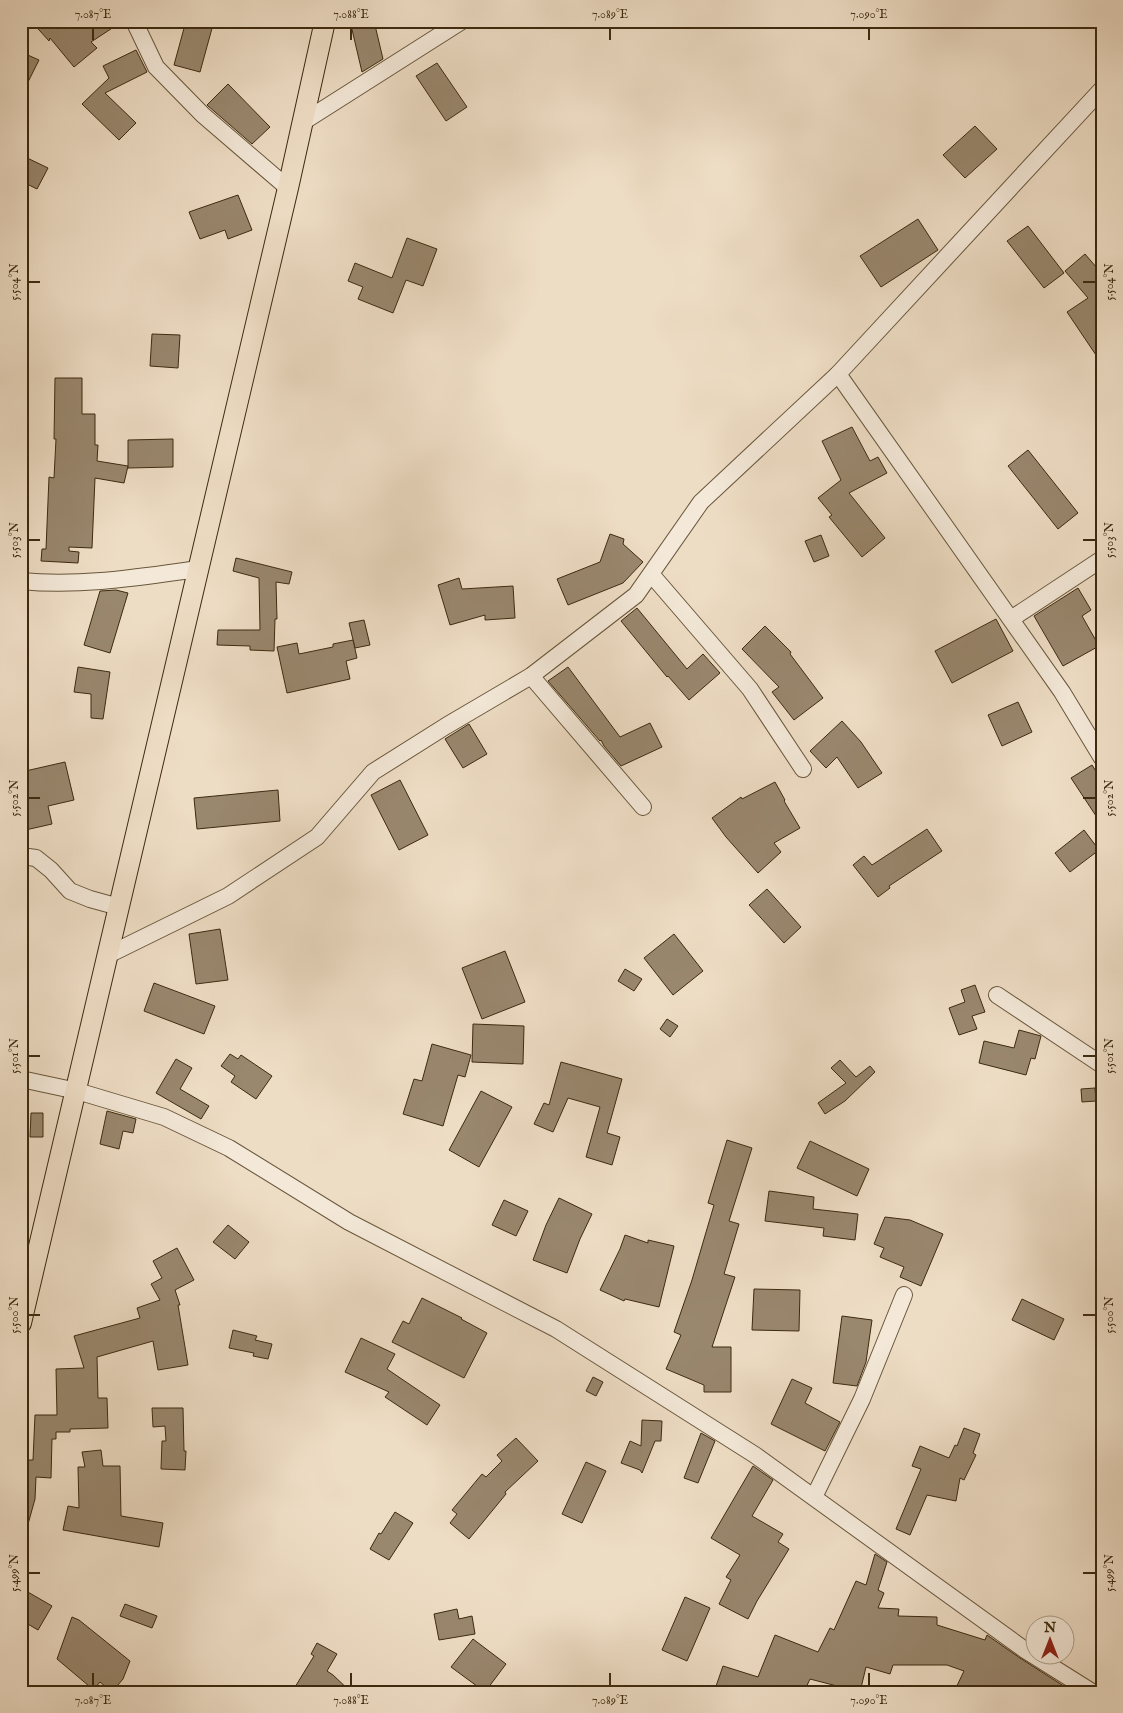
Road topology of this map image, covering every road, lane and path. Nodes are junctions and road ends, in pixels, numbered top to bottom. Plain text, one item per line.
1 (134, 21) edge
2 (324, 21) edge
3 (462, 21) edge
4 (1102, 89) edge
5 (303, 122) junction
6 (288, 188) junction
7 (838, 374) junction
8 (1102, 559) edge
9 (198, 568) junction
10 (651, 574) junction
11 (21, 581) edge
12 (1011, 619) junction
13 (531, 676) junction
14 (1102, 758) edge
15 (803, 769) dead end
16 (643, 807) dead end
17 (21, 856) edge
18 (120, 907) junction
19 (108, 955) junction
20 (997, 994) dead end
21 (1102, 1065) edge
22 (21, 1080) edge
23 (76, 1091) junction
24 (904, 1295) dead end
25 (21, 1323) edge
26 (814, 1497) junction
27 (1092, 1692) edge

1 - 6 street
2 - 5 main road
3 - 5 street
4 - 7 street
5 - 6 main road
6 - 9 main road
7 - 10 street
7 - 12 street
8 - 12 street
9 - 11 street
9 - 18 main road
10 - 13 street
10 - 15 street
12 - 14 street
13 - 16 street
13 - 19 street
17 - 18 street
18 - 19 main road
19 - 23 main road
20 - 21 street
22 - 23 street
23 - 25 main road
23 - 26 street
24 - 26 street
26 - 27 street

